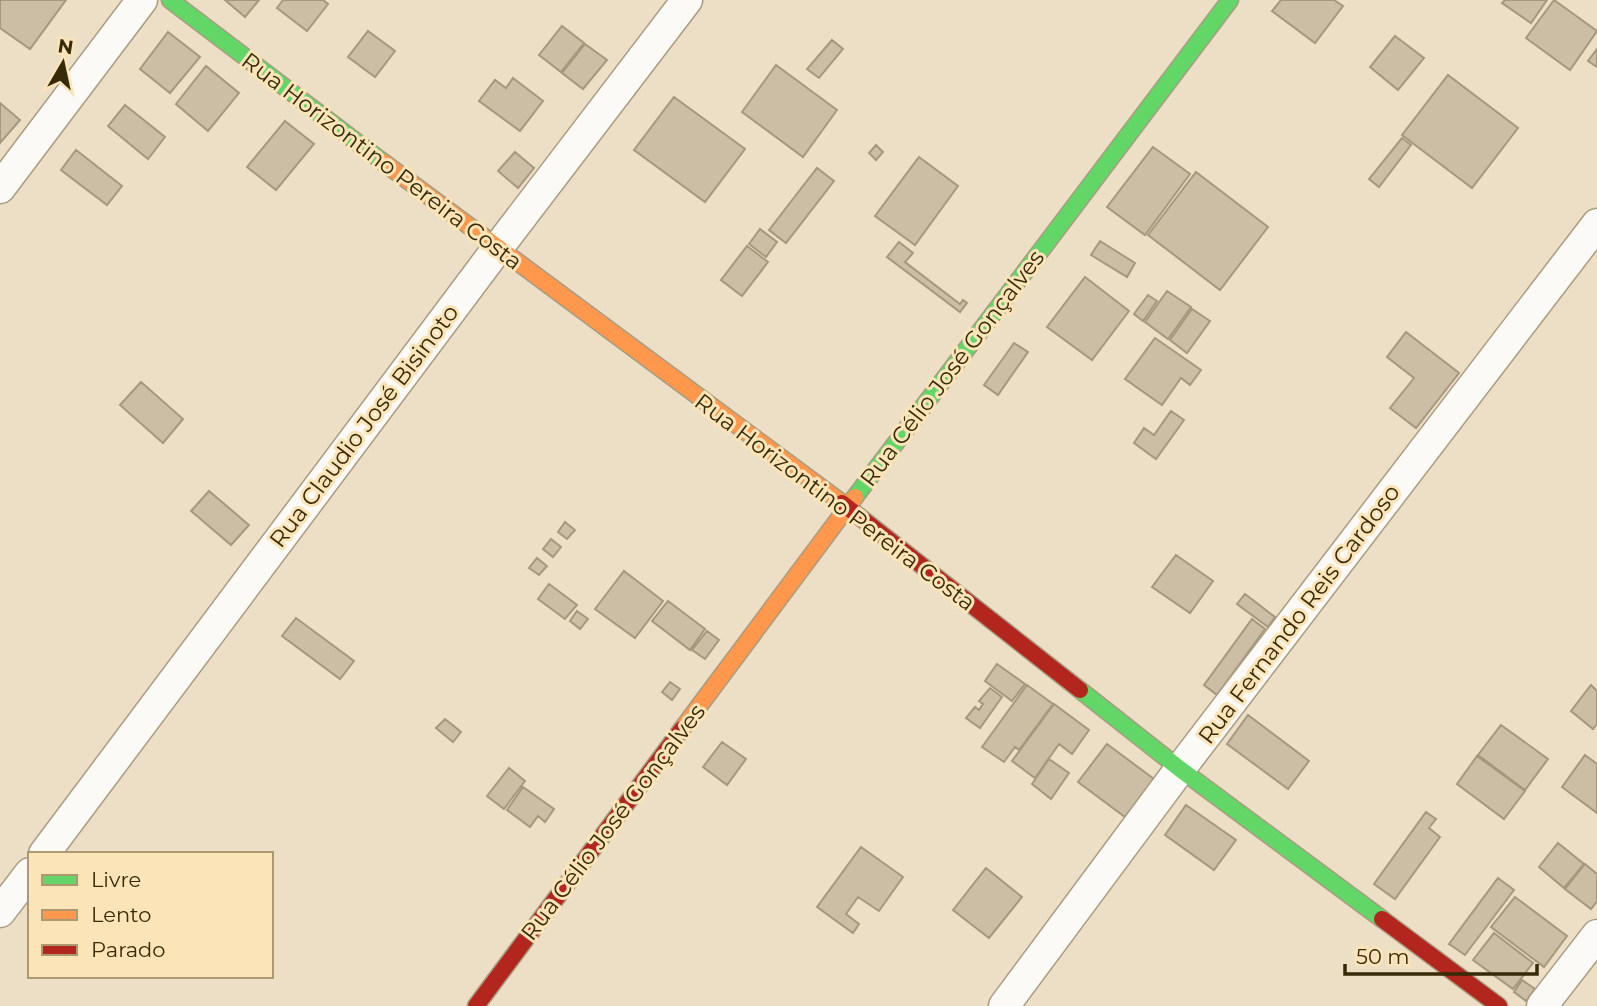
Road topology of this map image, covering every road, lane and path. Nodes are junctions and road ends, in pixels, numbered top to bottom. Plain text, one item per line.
1 (142, 0) edge
2 (170, 0) edge
3 (687, 0) edge
4 (1230, 0) edge
5 (0, 188) edge
6 (1597, 224) edge
7 (497, 249) junction
8 (847, 507) junction
9 (1180, 769) junction
10 (45, 852) edge
11 (28, 876) edge
12 (0, 912) edge
13 (1597, 935) edge
14 (476, 1006) edge
15 (1004, 1006) edge
16 (1499, 1006) edge
17 (1542, 1006) edge

1 - 5 street
2 - 7 street, Rua Horizontino Pereira Costa
3 - 7 street, Rua Claudio José Bisinoto
4 - 8 street, Rua Célio José Gonçalves
6 - 9 street, Rua Fernando Reis Cardoso
7 - 8 street, Rua Horizontino Pereira Costa
7 - 10 street, Rua Claudio José Bisinoto
8 - 9 street, Rua Horizontino Pereira Costa
8 - 14 street, Rua Célio José Gonçalves
9 - 15 street, Rua Fernando Reis Cardoso
9 - 16 street, Rua Horizontino Pereira Costa
11 - 12 street
13 - 17 street

